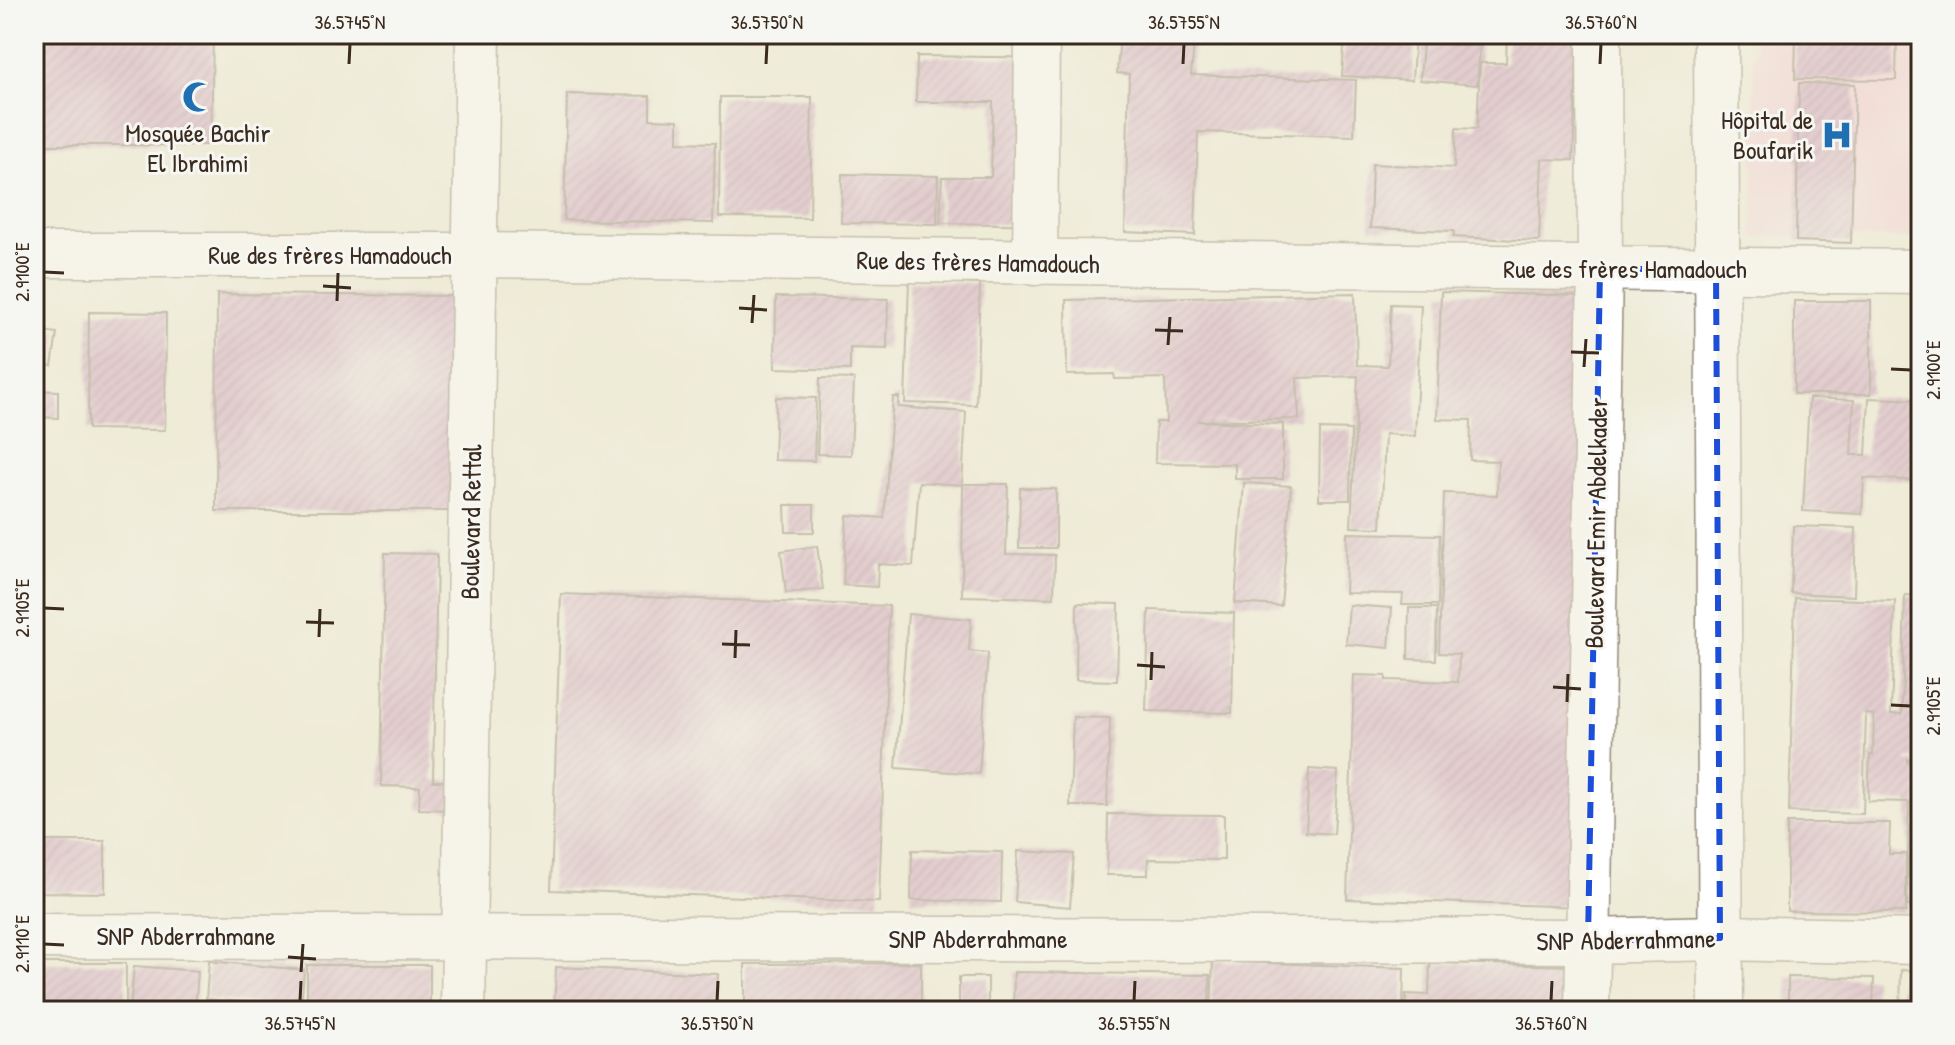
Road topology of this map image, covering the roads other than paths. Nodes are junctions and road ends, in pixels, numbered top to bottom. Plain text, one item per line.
1 (478, 34) edge
2 (1037, 34) edge
3 (1599, 34) edge
4 (1716, 34) edge
5 (34, 255) edge
6 (475, 255) junction
7 (1035, 263) junction
8 (1600, 269) junction
9 (1716, 269) junction
10 (1921, 272) edge
11 (34, 936) edge
12 (464, 937) junction
13 (1720, 938) junction
14 (1588, 941) junction
15 (1921, 942) edge
16 (463, 1011) edge
17 (1587, 1011) edge
18 (1721, 1011) edge

1 - 6 street, Boulevard Rettal
2 - 7 street
3 - 8 street, Boulevard Emir Abdelkader
4 - 9 street
5 - 6 street, Rue des frères Hamadouch
6 - 7 street, Rue des frères Hamadouch
6 - 12 street, Boulevard Rettal
7 - 8 street, Rue des frères Hamadouch
8 - 9 street, Rue des frères Hamadouch
8 - 14 street, Boulevard Emir Abdelkader
9 - 10 street, Rue des frères Hamadouch
9 - 13 street
11 - 12 street, SNP Abderrahmane
12 - 14 street, SNP Abderrahmane
12 - 16 street, Boulevard Rettal
13 - 14 street, SNP Abderrahmane
13 - 15 street, SNP Abderrahmane
13 - 18 street
14 - 17 street, Boulevard Emir Abdelkader

